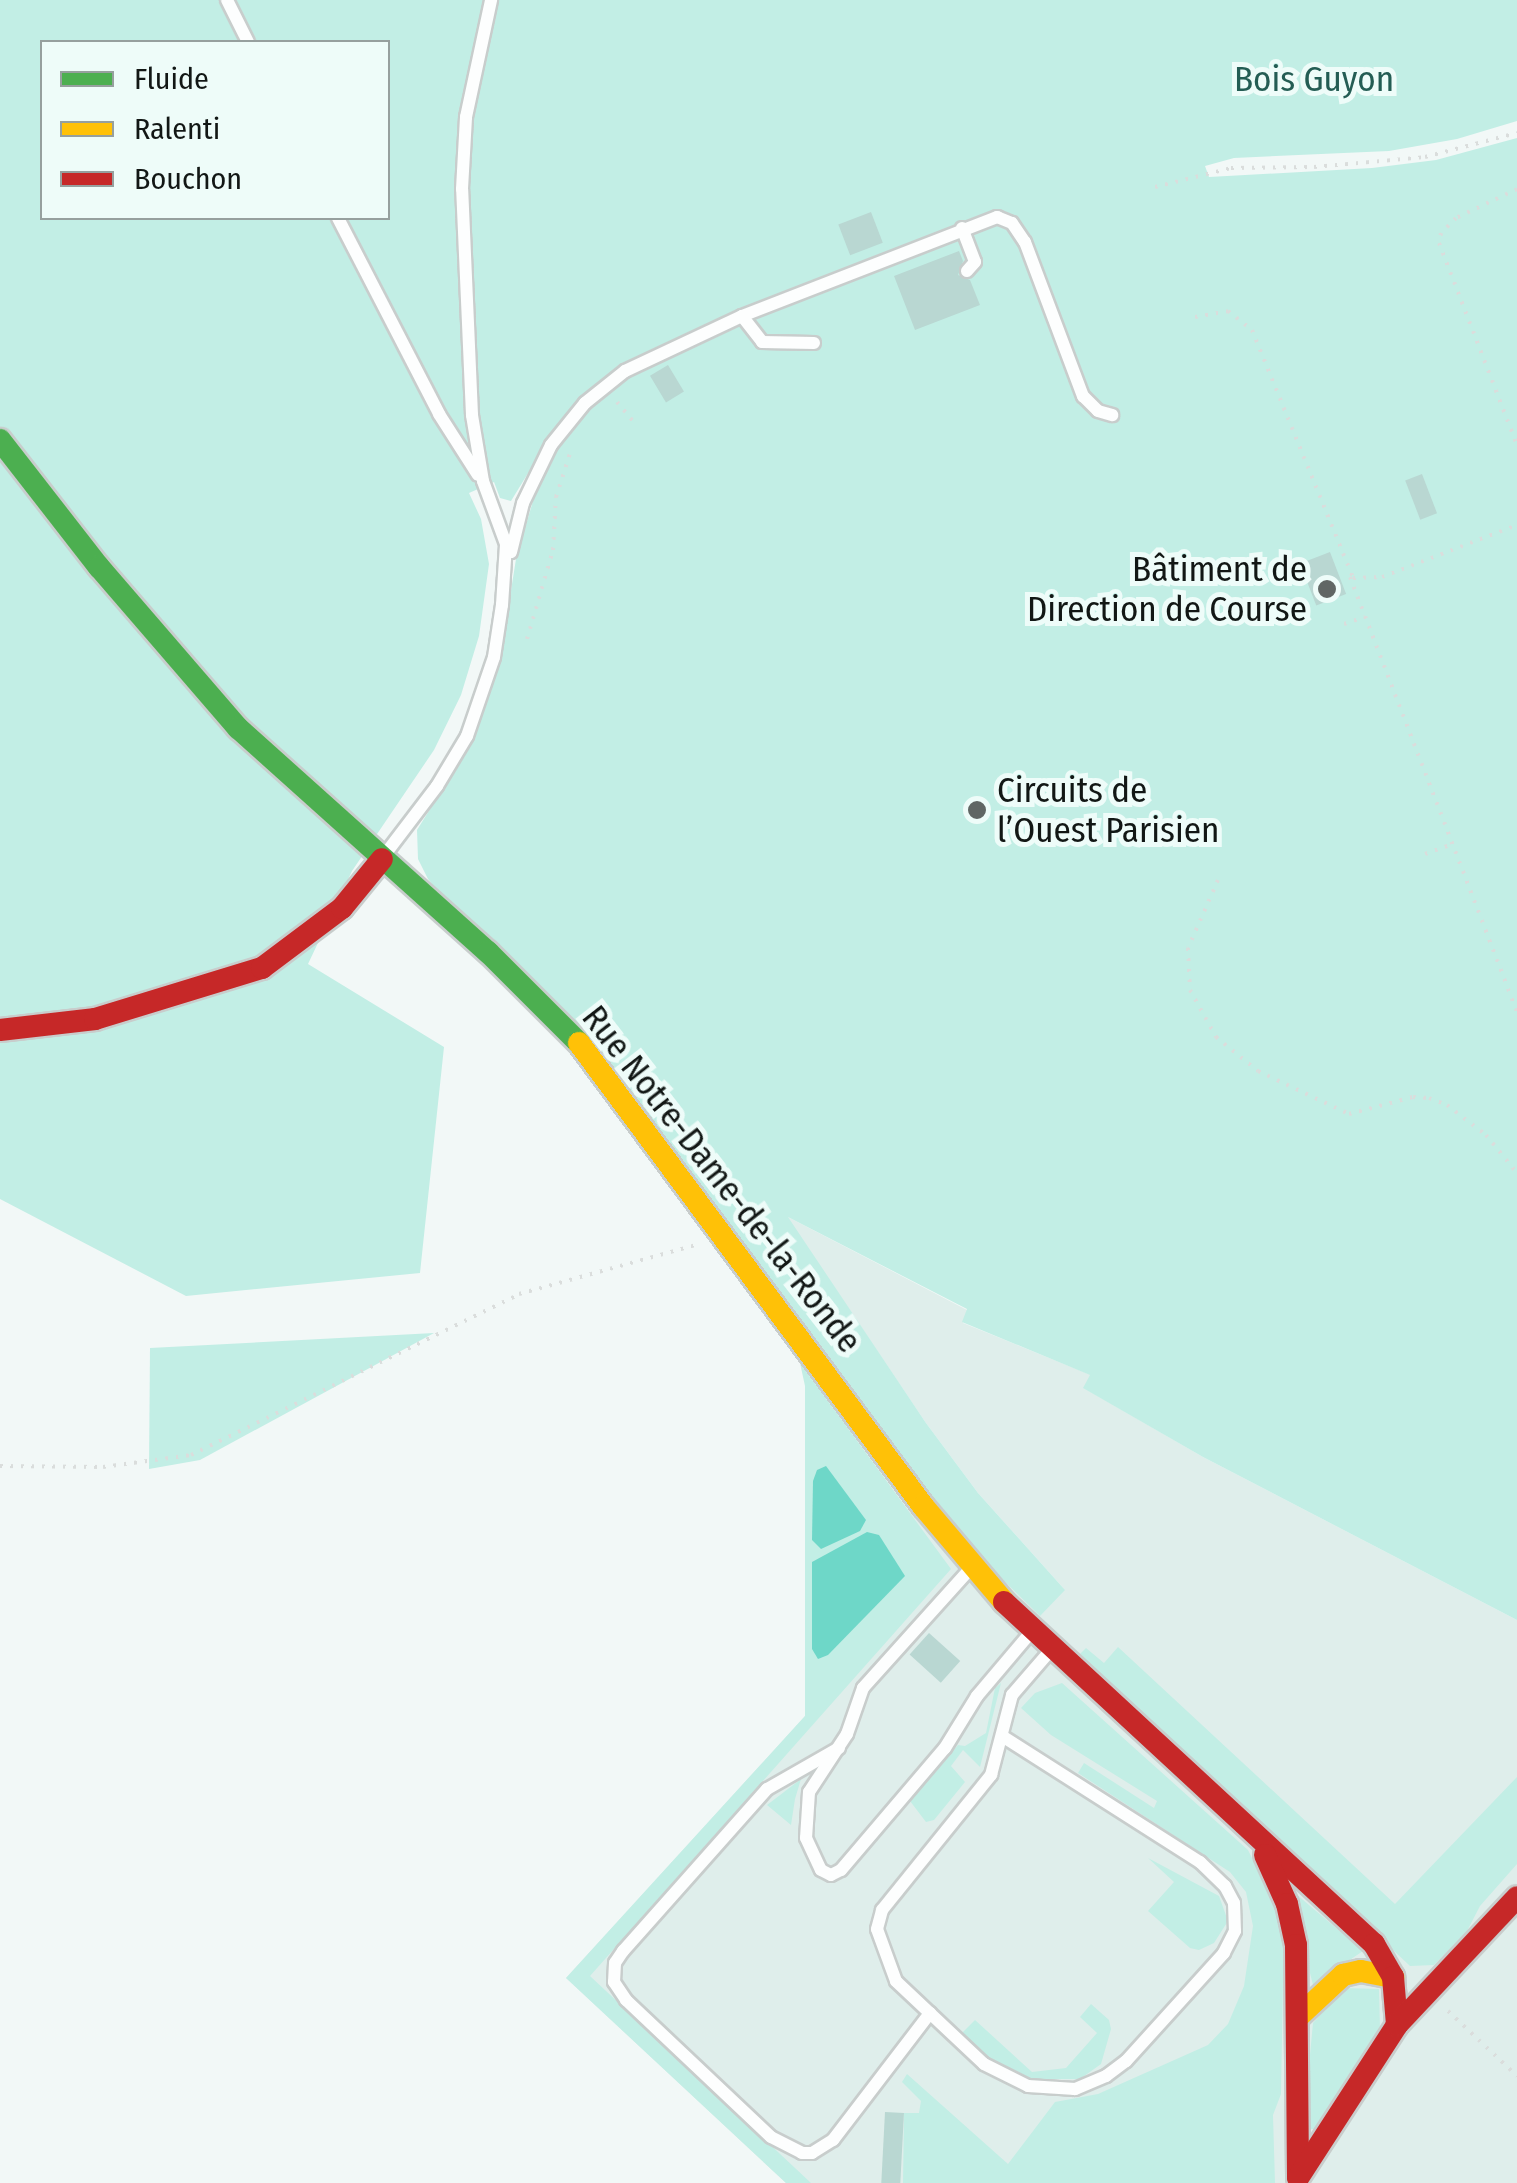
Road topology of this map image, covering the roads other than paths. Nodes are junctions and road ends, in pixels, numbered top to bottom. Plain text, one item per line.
1 (226, 0) edge
2 (491, 0) edge
3 (247, 40) edge
4 (339, 220) edge
5 (962, 228) junction
6 (967, 271) dead end
7 (742, 316) junction
8 (814, 344) dead end
9 (1112, 415) dead end
10 (0, 440) edge
11 (483, 481) junction
12 (505, 578) junction
13 (382, 859) junction
14 (0, 1030) edge
15 (972, 1567) junction
16 (1032, 1631) junction
17 (1052, 1650) junction
18 (1002, 1736) junction
19 (839, 1748) junction
20 (1255, 1838) junction
21 (1517, 1897) edge
22 (1393, 1977) junction
23 (930, 2013) junction
24 (1298, 2017) junction
25 (1397, 2026) junction
26 (1298, 2180) edge

1 - 3 lane
2 - 11 lane
4 - 11 lane
5 - 6 lane
5 - 7 lane
5 - 9 lane
7 - 8 lane
7 - 12 lane
10 - 13 main road, Rue Notre-Dame-de-la-Ronde
11 - 12 lane
12 - 13 lane
13 - 14 main road
13 - 15 main road, Rue Notre-Dame-de-la-Ronde
15 - 16 main road, Rue Notre-Dame-de-la-Ronde
15 - 19 lane
16 - 17 main road, Rue Notre-Dame-de-la-Ronde
16 - 19 lane
17 - 18 lane
17 - 20 main road, Rue Notre-Dame-de-la-Ronde
18 - 23 lane
18 - 23 lane
19 - 23 lane
20 - 22 main road, Rue Notre-Dame-de-la-Ronde
20 - 24 main road, Rue Notre-Dame-de-la-Ronde
21 - 25 main road
22 - 24 main road
22 - 25 main road, Rue Notre-Dame-de-la-Ronde
24 - 26 main road, Rue Notre-Dame-de-la-Ronde
25 - 26 main road, Rue Notre-Dame-de-la-Ronde

